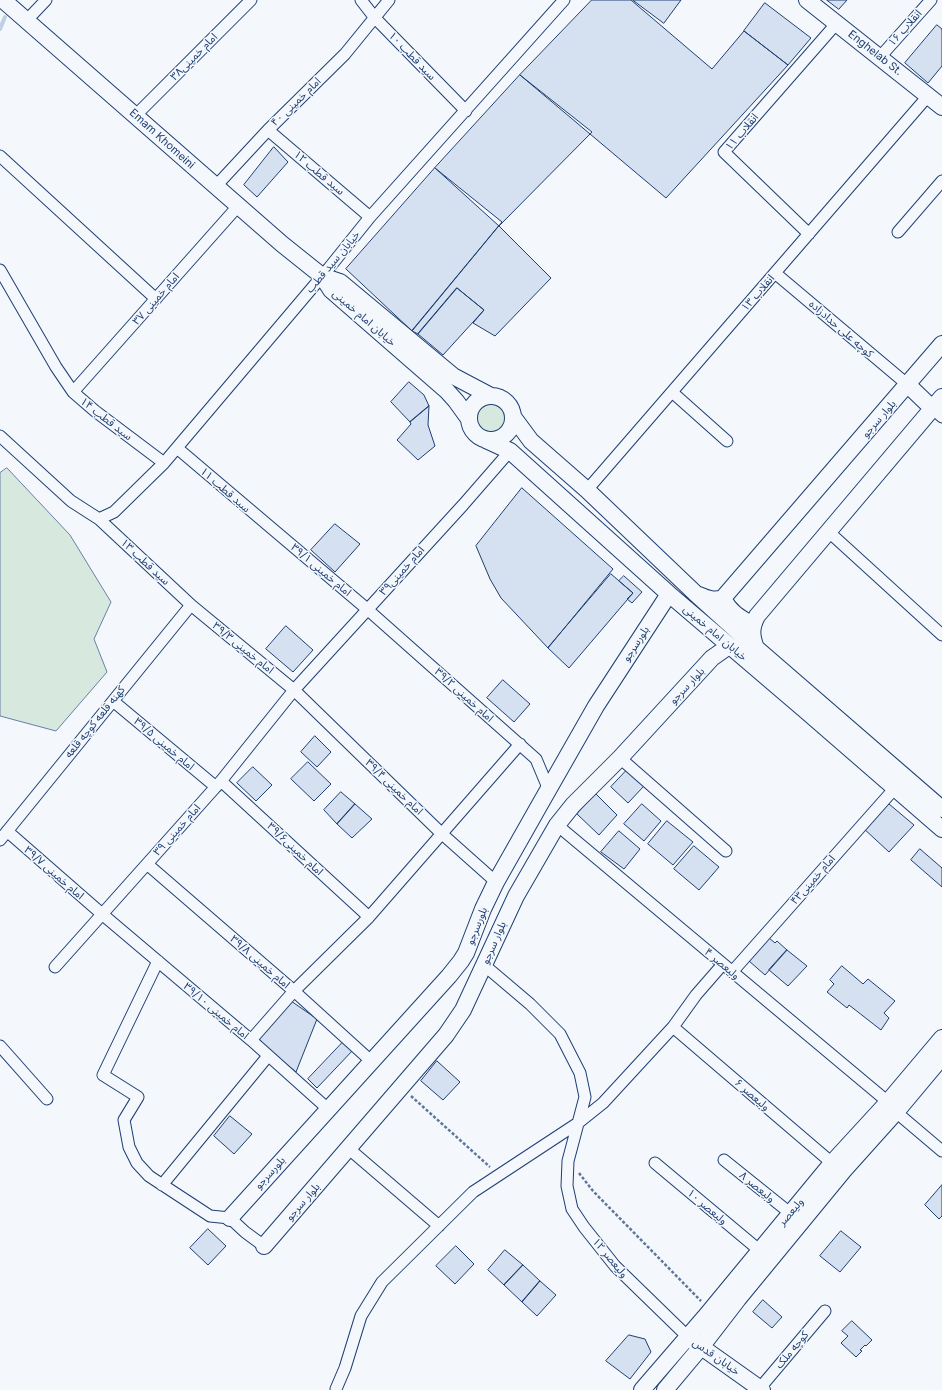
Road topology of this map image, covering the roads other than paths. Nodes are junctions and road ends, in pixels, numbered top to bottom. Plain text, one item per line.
1 (3, 0) edge
2 (46, 0) edge
3 (251, 0) edge
4 (360, 0) edge
5 (389, 0) edge
6 (564, 0) edge
7 (807, 0) edge
8 (931, 0) edge
9 (375, 18) junction
10 (27, 20) junction
11 (836, 24) junction
12 (880, 57) junction
13 (928, 96) junction
14 (942, 107) edge
15 (466, 111) junction
16 (136, 115) junction
17 (268, 130) junction
18 (0, 156) edge
19 (942, 181) edge
20 (216, 186) junction
21 (239, 205) junction
22 (370, 217) junction
23 (898, 232) dead end
24 (809, 234) junction
25 (0, 270) edge
26 (775, 273) junction
27 (322, 276) junction
28 (156, 299) junction
29 (942, 344) edge
30 (908, 385) junction
31 (74, 392) junction
32 (672, 392) junction
33 (489, 395) junction
34 (939, 408) edge
35 (514, 418) junction
36 (469, 419) junction
37 (0, 436) edge
38 (486, 440) junction
39 (728, 442) dead end
40 (177, 448) junction
41 (510, 451) junction
42 (164, 463) junction
43 (587, 490) junction
44 (99, 520) junction
45 (274, 531) joint
46 (829, 532) junction
47 (696, 593) junction
48 (669, 594) junction
49 (723, 598) junction
50 (191, 605) junction
51 (368, 610) junction
52 (753, 624) junction
53 (942, 635) edge
54 (729, 646) junction
55 (756, 648) junction
56 (294, 690) junction
57 (113, 700) junction
58 (520, 744) junction
59 (620, 758) junction
60 (218, 784) junction
61 (895, 788) junction
62 (549, 790) junction
63 (942, 809) edge
64 (557, 825) junction
65 (942, 829) edge
66 (441, 833) junction
67 (4, 836) edge
68 (726, 851) dead end
69 (147, 864) junction
70 (496, 882) junction
71 (516, 896) junction
72 (102, 914) junction
73 (369, 917) junction
74 (466, 953) junction
75 (158, 961) junction
76 (723, 964) junction
77 (484, 965) junction
78 (55, 967) dead end
79 (732, 972) junction
80 (294, 991) junction
81 (673, 1027) junction
82 (942, 1038) edge
83 (251, 1040) junction
84 (0, 1046) edge
85 (268, 1056) junction
86 (942, 1057) edge
87 (371, 1061) junction
88 (47, 1098) dead end
89 (892, 1107) junction
90 (328, 1109) junction
91 (578, 1123) junction
92 (348, 1148) junction
93 (942, 1151) edge
94 (724, 1160) dead end
95 (655, 1163) dead end
96 (832, 1163) junction
97 (162, 1185) junction
98 (790, 1213) junction
99 (230, 1218) junction
100 (438, 1226) junction
101 (264, 1246) joint
102 (759, 1250) junction
103 (824, 1311) dead end
104 (688, 1337) junction
105 (701, 1347) junction
106 (336, 1389) edge
107 (761, 1389) edge
108 (642, 1390) edge
109 (665, 1390) edge

1 - 10 main road, Emam Khomeini
2 - 10 street
3 - 16 street, امام خمینی۳۸
4 - 9 street, سید قطب ۱۰
5 - 9 street, امام خمینی ۴۰
6 - 15 street, خیابان سید قطب
7 - 11 main road, Enghelab St.
8 - 12 street, انقلاب ۱۶
9 - 15 street, سید قطب ۱۰
9 - 17 street, امام خمینی ۴۰
10 - 16 main road, Emam Khomeini
11 - 12 main road, Enghelab St.
11 - 24 street, انقلاب ۱۱
12 - 13 main road, Enghelab St.
13 - 14 main road, Enghelab St.
13 - 24 street, انقلاب ۱۳
15 - 22 street, خیابان سید قطب
16 - 20 main road, Emam Khomeini
17 - 20 street, امام خمینی ۴۰
17 - 22 street, سید قطب ۱۲
18 - 28 street
19 - 23 street
20 - 21 main road, Emam Khomeini
21 - 27 main road, Emam Khomeini
21 - 28 street, امام خمینی ۳۷
22 - 27 street, خیابان سید قطب
24 - 26 street, انقلاب ۱۳
25 - 31 street, سید قطب ۱۴
26 - 30 street, کوچه علی حدادزاده
26 - 32 street, انقلاب ۱۳
27 - 33 main road, خیابان امام خمینی
27 - 36 main road, خیابان امام خمینی
27 - 40 street, خیابان سید قطب
28 - 31 street, امام خمینی ۳۷
29 - 30 main road, بلوار سرجو
30 - 34 main road
30 - 49 main road, بلوار سرجو
31 - 42 street, سید قطب ۱۴
32 - 39 street
32 - 43 street, انقلاب ۱۳
33 - 35 main road
33 - 36 main road
34 - 46 main road
35 - 38 main road
35 - 43 main road, خیابان امام خمینی
36 - 38 main road
37 - 44 street, سید قطب ۱۳
38 - 41 main road, خیابان امام خمینی
40 - 42 street, خیابان سید قطب
40 - 45 street, سید قطب ۱۱
41 - 48 main road, خیابان امام خمینی
41 - 51 street, امام خمینی۳۹
42 - 44 street, خیابان سید قطب
43 - 47 main road, خیابان امام خمینی
44 - 50 street, سید قطب ۱۳
45 - 51 street, امام خمینی ۳۹/۱
46 - 52 main road
46 - 53 street
47 - 49 main road
47 - 55 main road, خیابان امام خمینی
48 - 54 main road, خیابان امام خمینی
48 - 62 main road, بلورسرجو
49 - 52 main road
50 - 56 street, امام خمینی ۳۹/۳
50 - 57 street, کهنه قلعه کوچه قلعه
51 - 56 street, امام خمینی۳۹
51 - 58 street, امام خمینی ۳۹/۲
52 - 55 main road
54 - 59 main road, بلوار سرجو
54 - 61 main road, خیابان امام خمینی
55 - 63 main road, خیابان امام خمینی
56 - 60 street, امام خمینی ۳۹
56 - 66 street, امام خمینی ۳۹/۴
57 - 60 street, امام خمینی ۳۹/۵
57 - 67 street, کهنه قلعه کوچه قلعه
58 - 62 street, امام خمینی ۳۹/۲
58 - 66 street
59 - 64 main road, بلوار سرجو
59 - 68 street
60 - 69 street, امام خمینی ۳۹
60 - 73 street, امام خمینی۳۹/۶
61 - 65 main road, خیابان امام خمینی
61 - 79 street, امام خمینی۴۳
62 - 70 main road, بلورسرجو
64 - 71 main road, بلوار سرجو
64 - 76 street, ولیعصر ۴
66 - 70 street, امام خمینی ۳۹/۴
66 - 73 street
67 - 72 street, امام خمینی ۳۹/۷
69 - 72 street, امام خمینی ۳۹
69 - 80 street, امام خمینی ۳۹/۸
70 - 71 main road
70 - 74 main road, بلورسرجو
71 - 77 main road, بلوار سرجو
72 - 75 street, امام خمینی ۳۹/۱۰
72 - 78 street, امام خمینی ۳۹
73 - 80 street
74 - 77 main road
74 - 87 main road, بلورسرجو
75 - 83 street, امام خمینی ۳۹/۱۰
75 - 97 street
76 - 79 street, ولیعصر ۴
76 - 81 street
77 - 91 street, ولیعصر ۱۲
77 - 92 main road, بلوار سرجو
79 - 89 street, ولیعصر ۴
80 - 83 street
80 - 87 street, امام خمینی ۳۹/۸
81 - 91 street
81 - 96 street, ولیعصر ۶
82 - 89 main road, ولیعصر
83 - 85 street, امام خمینی ۳۹/۱۰
84 - 88 street
85 - 90 street, امام خمینی ۳۹/۱۰
85 - 97 street
86 - 89 main road, ولیعصر
87 - 90 main road, بلورسرجو
89 - 93 street, ولیعصر ۴
89 - 96 main road, ولیعصر
89 - 105 main road, ولیعصر
90 - 99 main road, بلورسرجو
91 - 100 street
91 - 104 street, ولیعصر ۱۲
92 - 100 street
92 - 101 main road, بلوار سرجو
94 - 98 street, ولیعصر ۸
95 - 102 street, ولیعصر ۱۰
96 - 98 main road, ولیعصر
97 - 99 street
98 - 102 main road, ولیعصر
99 - 101 street
100 - 106 street
102 - 104 main road, ولیعصر
103 - 107 street, کوچه ملک
104 - 105 main road, خیابان قدس
104 - 108 main road, ولیعصر
105 - 107 main road, خیابان قدس
105 - 109 main road, ولیعصر

